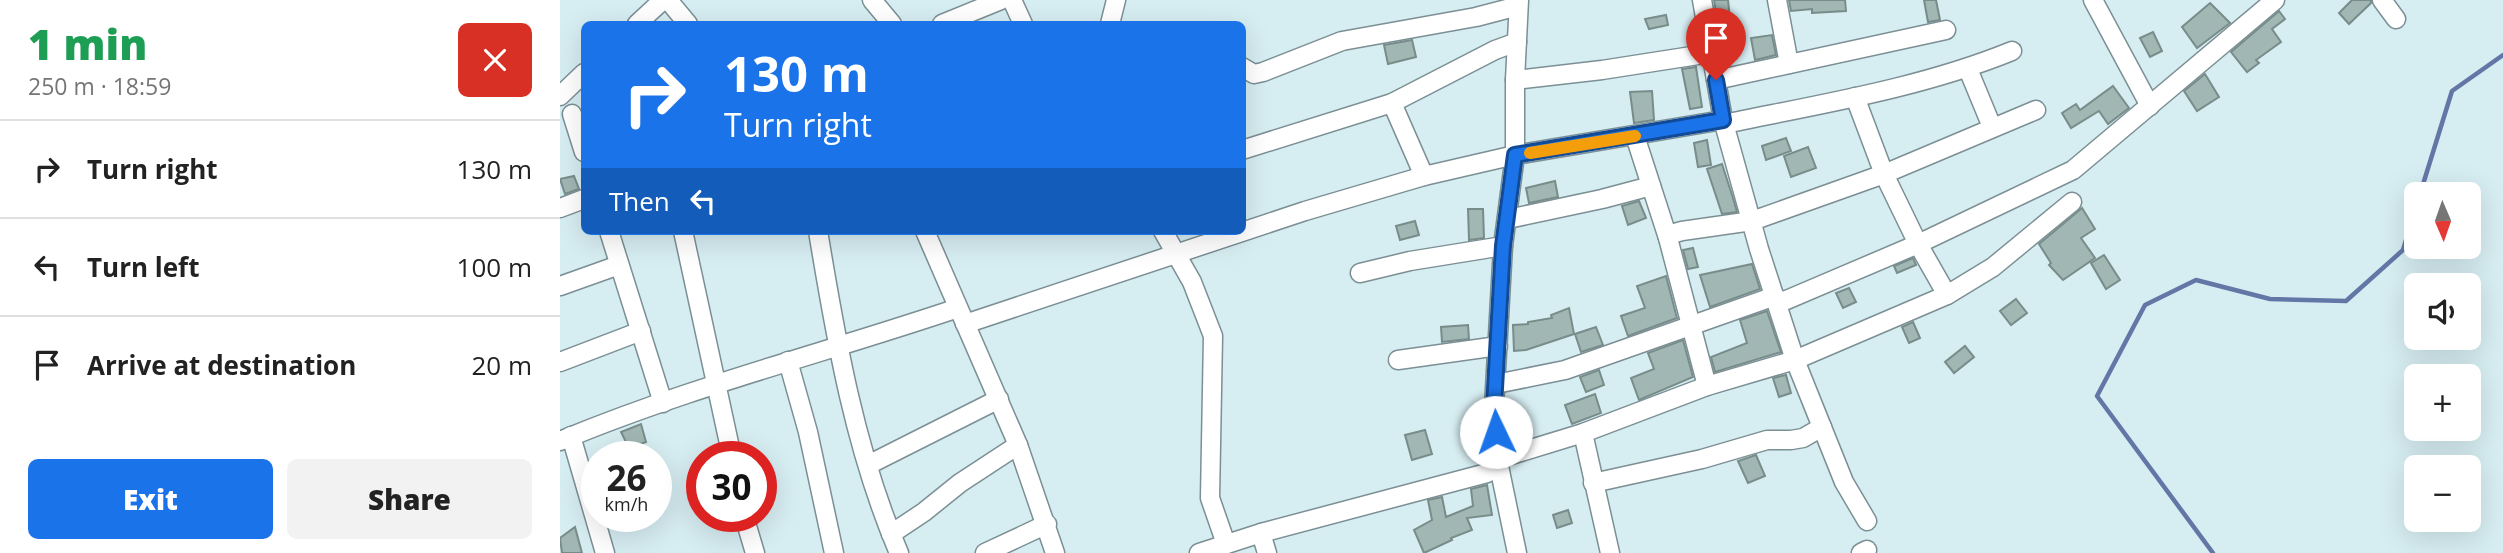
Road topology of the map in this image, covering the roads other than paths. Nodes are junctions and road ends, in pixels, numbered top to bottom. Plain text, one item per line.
1 (666, 0) edge
2 (872, 0) edge
3 (1001, 0) edge
4 (1012, 0) edge
5 (1116, 0) edge
6 (1702, 0) edge
7 (1777, 0) edge
8 (2093, 0) edge
9 (2275, 0) edge
10 (2382, 0) edge
11 (1518, 3) edge
12 (2396, 19) dead end
13 (641, 21) edge
14 (685, 21) edge
15 (890, 21) edge
16 (949, 21) edge
17 (1022, 21) edge
18 (1111, 21) edge
19 (1946, 30) dead end
20 (1517, 42) junction
21 (2012, 51) dead end
22 (1711, 53) junction
23 (1789, 64) junction
24 (1246, 69) edge
25 (1968, 69) junction
26 (581, 79) edge
27 (1515, 80) junction
28 (1716, 80) junction
29 (1855, 97) junction
30 (1392, 103) junction
31 (2150, 106) junction
32 (567, 109) edge
33 (2036, 110) dead end
34 (1724, 122) junction
35 (1992, 127) junction
36 (1635, 136) junction
37 (581, 144) edge
38 (1246, 149) edge
39 (1515, 155) junction
40 (1884, 174) junction
41 (1424, 176) junction
42 (1651, 186) junction
43 (581, 200) edge
44 (2072, 202) dead end
45 (560, 208) edge
46 (1508, 219) junction
47 (1752, 221) junction
48 (1246, 231) edge
49 (610, 235) edge
50 (685, 235) edge
51 (819, 235) edge
52 (927, 235) edge
53 (1165, 235) edge
54 (1234, 235) edge
55 (1668, 238) junction
56 (1918, 244) junction
57 (1503, 246) junction
58 (1177, 254) junction
59 (619, 265) junction
60 (1360, 273) dead end
61 (560, 286) edge
62 (1947, 295) junction
63 (1776, 300) junction
64 (962, 316) junction
65 (1693, 325) junction
66 (640, 331) junction
67 (837, 346) junction
68 (1498, 346) junction
69 (1398, 360) dead end
70 (1796, 360) junction
71 (788, 361) junction
72 (560, 362) edge
73 (718, 384) junction
74 (1496, 384) junction
75 (1707, 386) junction
76 (999, 399) junction
77 (663, 403) junction
78 (1822, 427) junction
79 (1583, 433) junction
80 (565, 439) edge
81 (729, 441) edge
82 (1018, 445) junction
83 (1499, 462) junction
84 (868, 465) junction
85 (1593, 483) junction
86 (1867, 522) dead end
87 (1047, 524) junction
88 (749, 532) edge
89 (1261, 533) junction
90 (891, 534) junction
91 (1226, 544) junction
92 (606, 553) edge
93 (755, 553) edge
94 (834, 553) edge
95 (899, 553) edge
96 (985, 553) edge
97 (1055, 553) edge
98 (1199, 553) edge
99 (1267, 553) edge
100 (1517, 553) edge
101 (1610, 553) edge

1 - 13 street
1 - 14 street
2 - 15 street
3 - 16 street
4 - 17 street
5 - 18 street
6 - 22 street
7 - 23 street
8 - 31 street
9 - 31 street
10 - 12 street
11 - 20 street
11 - 24 street
19 - 23 street
20 - 27 street
20 - 30 street
21 - 25 street
22 - 27 street
22 - 28 street
23 - 28 street
25 - 29 street
25 - 35 street
26 - 32 street
27 - 39 street
28 - 34 street
29 - 34 street
29 - 40 street
30 - 38 street
30 - 41 street
31 - 56 street
32 - 37 street
33 - 35 street
34 - 36 street
34 - 47 street
35 - 40 street
36 - 39 street
36 - 42 street
39 - 41 street
39 - 46 street
40 - 47 street
40 - 56 street
41 - 48 street
42 - 46 street
42 - 55 street
43 - 45 street
44 - 62 street
46 - 57 street
47 - 55 street
47 - 63 street
49 - 59 street
50 - 73 street
51 - 67 street
52 - 64 street
53 - 58 street
54 - 58 street
55 - 65 street
56 - 62 street
56 - 63 street
57 - 60 street
57 - 68 street
58 - 64 street
58 - 91 street
59 - 61 street
59 - 66 street
62 - 70 street
63 - 65 street
63 - 70 street
64 - 67 street
64 - 76 street
65 - 74 street
65 - 75 street
66 - 72 street
66 - 77 street
67 - 71 street
67 - 84 street
68 - 69 street
68 - 74 street
70 - 75 street
70 - 78 street
71 - 73 street
71 - 94 street
73 - 77 street
73 - 81 street
74 - 83 street
75 - 79 street
76 - 82 street
76 - 84 street
77 - 80 street
78 - 85 street
78 - 86 street
79 - 83 street
79 - 85 street
80 - 92 street
82 - 87 street
82 - 90 street
83 - 89 street
83 - 100 street
84 - 90 street
85 - 101 street
87 - 96 street
87 - 97 street
88 - 93 street
89 - 91 street
89 - 99 street
90 - 95 street
91 - 98 street

